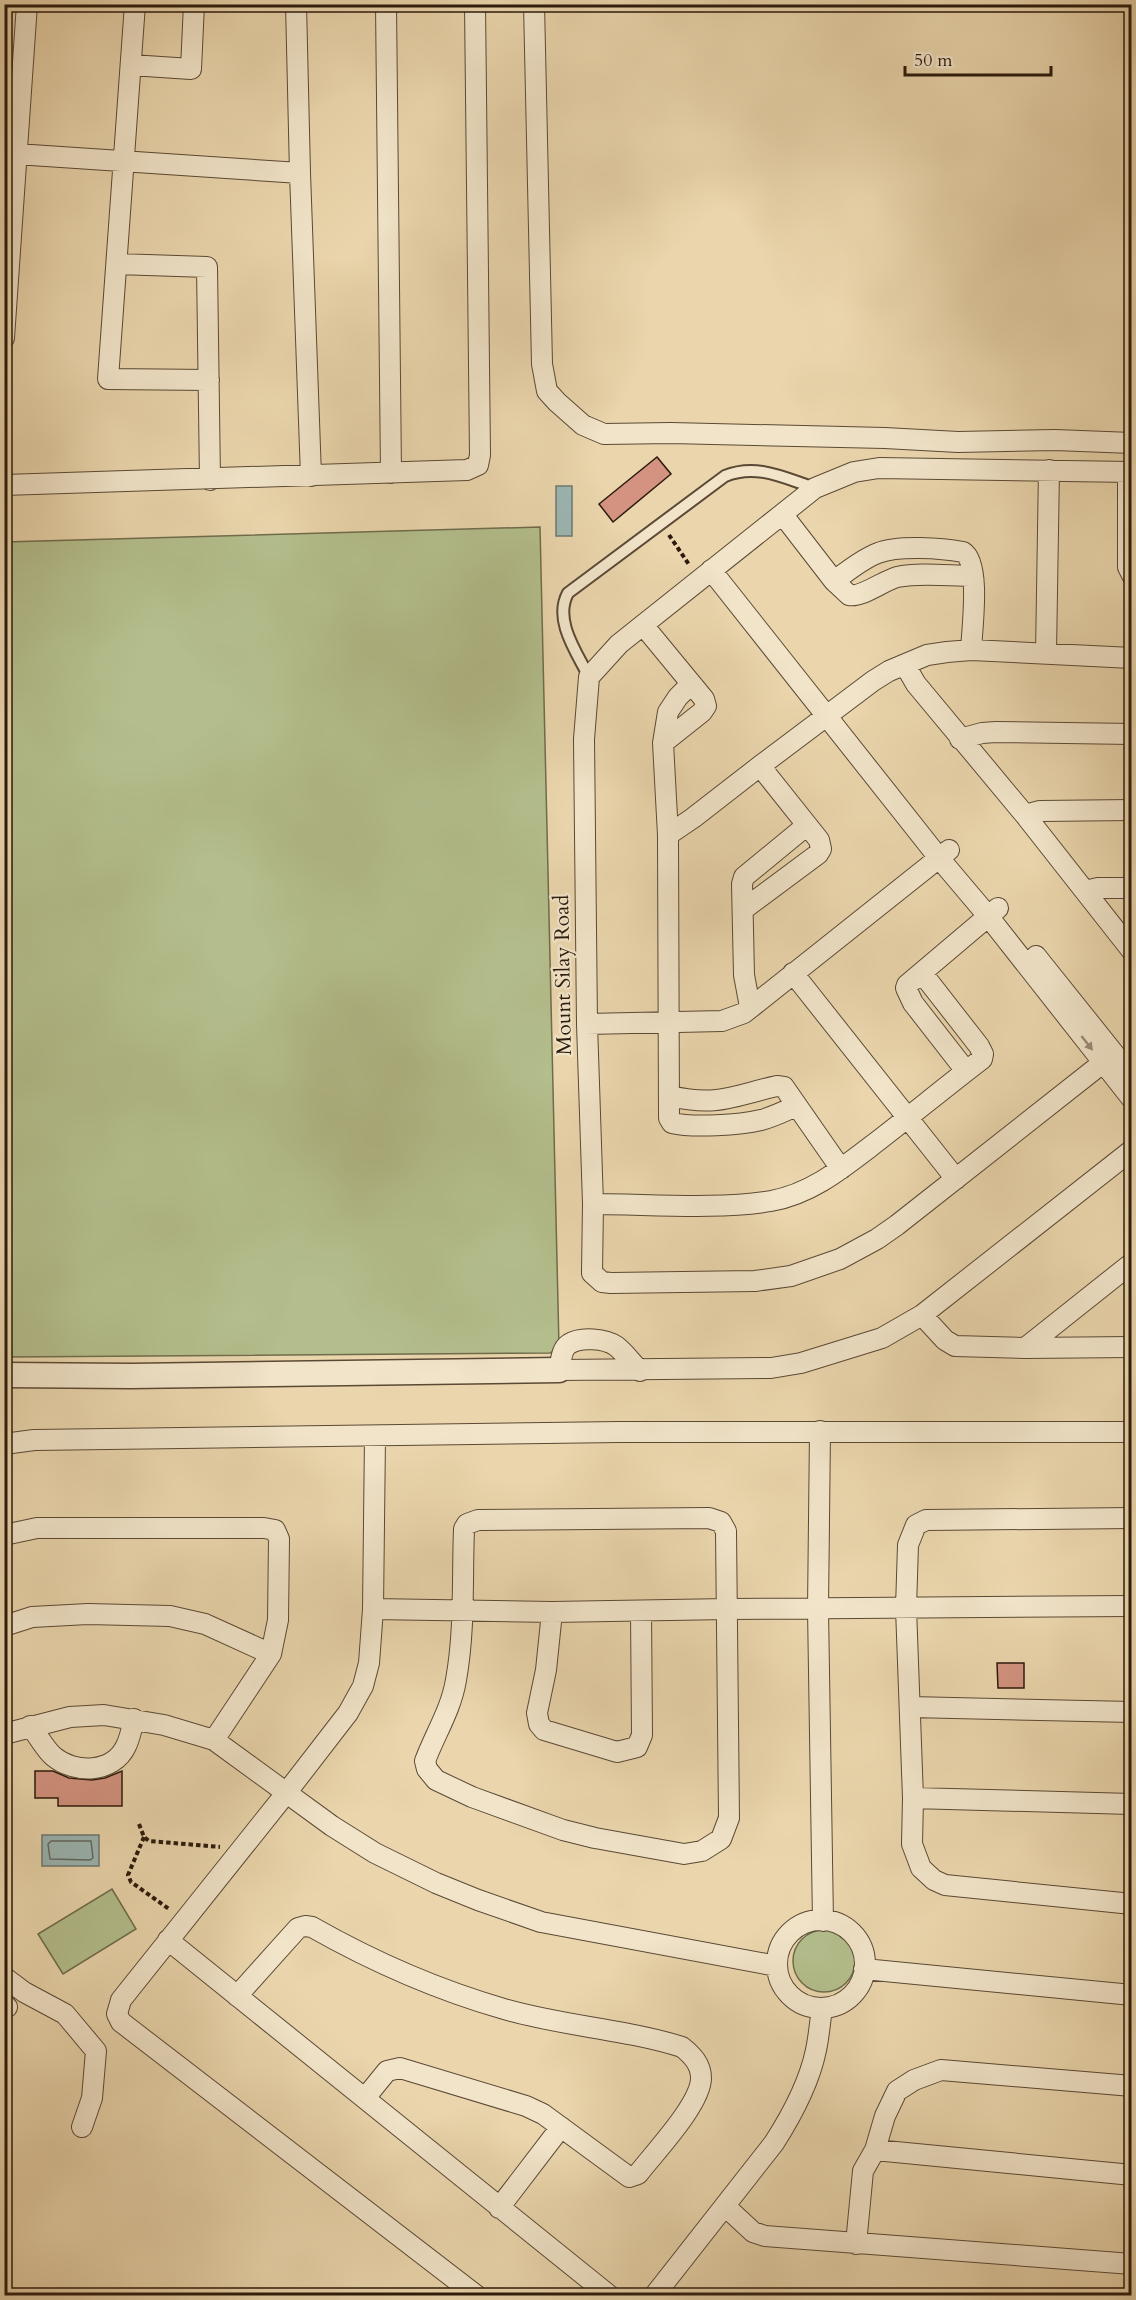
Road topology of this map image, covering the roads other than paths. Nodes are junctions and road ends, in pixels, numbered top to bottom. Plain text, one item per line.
1 (27, 4) edge
2 (135, 4) edge
3 (194, 4) edge
4 (296, 4) edge
5 (386, 4) edge
6 (475, 4) edge
7 (534, 4) edge
8 (131, 65) junction
9 (16, 154) junction
10 (124, 163) junction
11 (300, 173) junction
12 (117, 264) junction
13 (4, 338) edge
14 (208, 380) junction
15 (1131, 443) edge
16 (1049, 470) junction
17 (1130, 472) edge
18 (391, 473) junction
19 (312, 476) junction
20 (210, 480) junction
21 (4, 485) edge
22 (815, 488) junction
23 (783, 515) junction
24 (1130, 553) edge
25 (710, 570) junction
26 (1131, 575) edge
27 (973, 576) junction
28 (834, 581) junction
29 (643, 625) junction
30 (971, 650) junction
31 (1046, 653) junction
32 (1131, 658) edge
33 (905, 664) junction
34 (590, 676) junction
35 (691, 684) junction
36 (831, 713) junction
37 (1131, 734) edge
38 (960, 739) junction
39 (663, 743) junction
40 (760, 765) junction
41 (1131, 810) edge
42 (1025, 815) junction
43 (806, 826) junction
44 (668, 835) junction
45 (944, 854) junction
46 (1131, 888) edge
47 (1084, 891) junction
48 (744, 909) junction
49 (993, 912) junction
50 (1131, 951) edge
51 (794, 973) junction
52 (750, 1007) junction
53 (669, 1021) junction
54 (587, 1024) junction
55 (1108, 1059) junction
56 (1131, 1076) edge
57 (670, 1096) junction
58 (1131, 1100) edge
59 (796, 1106) junction
60 (908, 1119) junction
61 (1131, 1150) edge
62 (841, 1168) junction
63 (956, 1179) junction
64 (593, 1204) junction
65 (1130, 1266) edge
66 (922, 1315) junction
67 (1131, 1347) edge
68 (1025, 1348) junction
69 (559, 1370) junction
70 (640, 1371) junction
71 (4, 1375) edge
72 (820, 1431) junction
73 (1131, 1432) edge
74 (375, 1437) junction
75 (4, 1444) edge
76 (1131, 1518) edge
77 (4, 1535) edge
78 (1131, 1606) edge
79 (373, 1608) junction
80 (906, 1608) junction
81 (728, 1609) junction
82 (818, 1609) junction
83 (463, 1612) junction
84 (552, 1612) junction
85 (641, 1612) junction
86 (4, 1626) edge
87 (271, 1654) junction
88 (910, 1707) junction
89 (1131, 1712) edge
90 (134, 1719) junction
91 (30, 1726) junction
92 (4, 1734) edge
93 (214, 1740) junction
94 (287, 1792) junction
95 (913, 1798) junction
96 (1131, 1804) edge
97 (1131, 1904) edge
98 (823, 1921) junction
99 (168, 1940) junction
100 (777, 1966) junction
101 (864, 1969) junction
102 (4, 1977) edge
103 (1131, 1995) edge
104 (237, 1996) junction
105 (822, 2008) junction
106 (1131, 2086) edge
107 (365, 2098) junction
108 (82, 2127) dead end
109 (561, 2127) junction
110 (875, 2150) junction
111 (1131, 2175) edge
112 (725, 2206) junction
113 (499, 2208) junction
114 (856, 2244) junction
115 (1131, 2264) edge
116 (477, 2295) edge
117 (610, 2295) edge
118 (654, 2295) edge

1 - 9 street
2 - 8 street
3 - 8 street
4 - 11 street
5 - 18 street
6 - 18 street
7 - 15 street
8 - 10 street
9 - 10 street
9 - 13 street
10 - 11 street
10 - 12 street
11 - 19 street
12 - 14 street
12 - 14 street
14 - 20 street
16 - 17 street
16 - 22 street
16 - 31 street
17 - 24 street
18 - 19 street
19 - 20 street
20 - 21 street
22 - 23 street
22 - 34 lane
23 - 25 street
23 - 28 street
24 - 26 street
25 - 29 street
25 - 36 street
27 - 28 street
27 - 28 street
27 - 30 street
29 - 34 street
29 - 35 street
30 - 31 street
30 - 33 street
31 - 32 street
33 - 36 street
33 - 38 street
34 - 54 street, Mount Silay Road
35 - 39 street
35 - 39 street
36 - 40 street
36 - 45 street
37 - 38 street
38 - 42 street
39 - 44 street
40 - 43 street
40 - 44 street
41 - 42 street
42 - 47 street
43 - 48 street
43 - 48 street
44 - 53 street
45 - 49 street
45 - 51 street
46 - 47 street
47 - 50 street
48 - 52 street
49 - 55 street
49 - 60 street
51 - 52 street
51 - 60 street
52 - 53 street
53 - 54 street
53 - 57 street
54 - 64 street, Mount Silay Road
55 - 56 street
55 - 58 street
55 - 63 street
57 - 59 street
57 - 59 street
59 - 62 street
60 - 62 street
60 - 63 street
61 - 66 street
62 - 64 street
63 - 64 street, Mount Silay Road
65 - 68 street
66 - 68 street
66 - 70 street
67 - 68 street
69 - 70 street
69 - 70 street
69 - 71 street
72 - 73 street
72 - 74 street
72 - 82 street
74 - 75 street
74 - 79 street
76 - 80 street
77 - 87 street
78 - 80 street
79 - 83 street
79 - 94 street
80 - 82 street
80 - 88 street
81 - 82 street
81 - 83 street
81 - 83 street
81 - 85 street
82 - 98 street
83 - 84 street
84 - 85 street
84 - 85 street
86 - 87 street
87 - 93 street
88 - 89 street
88 - 95 street
90 - 91 street
90 - 91 street
90 - 93 street
91 - 92 street
93 - 94 street
94 - 99 street
94 - 100 street
95 - 96 street
95 - 97 street
98 - 100 street
98 - 101 street
99 - 104 street
99 - 116 street
100 - 105 street
101 - 103 street
101 - 105 street
102 - 108 street
104 - 107 street
104 - 109 street
105 - 112 street
106 - 110 street
107 - 109 street
107 - 113 street
109 - 113 street
110 - 111 street
110 - 114 street
112 - 114 street
112 - 118 street
113 - 117 street
114 - 115 street

